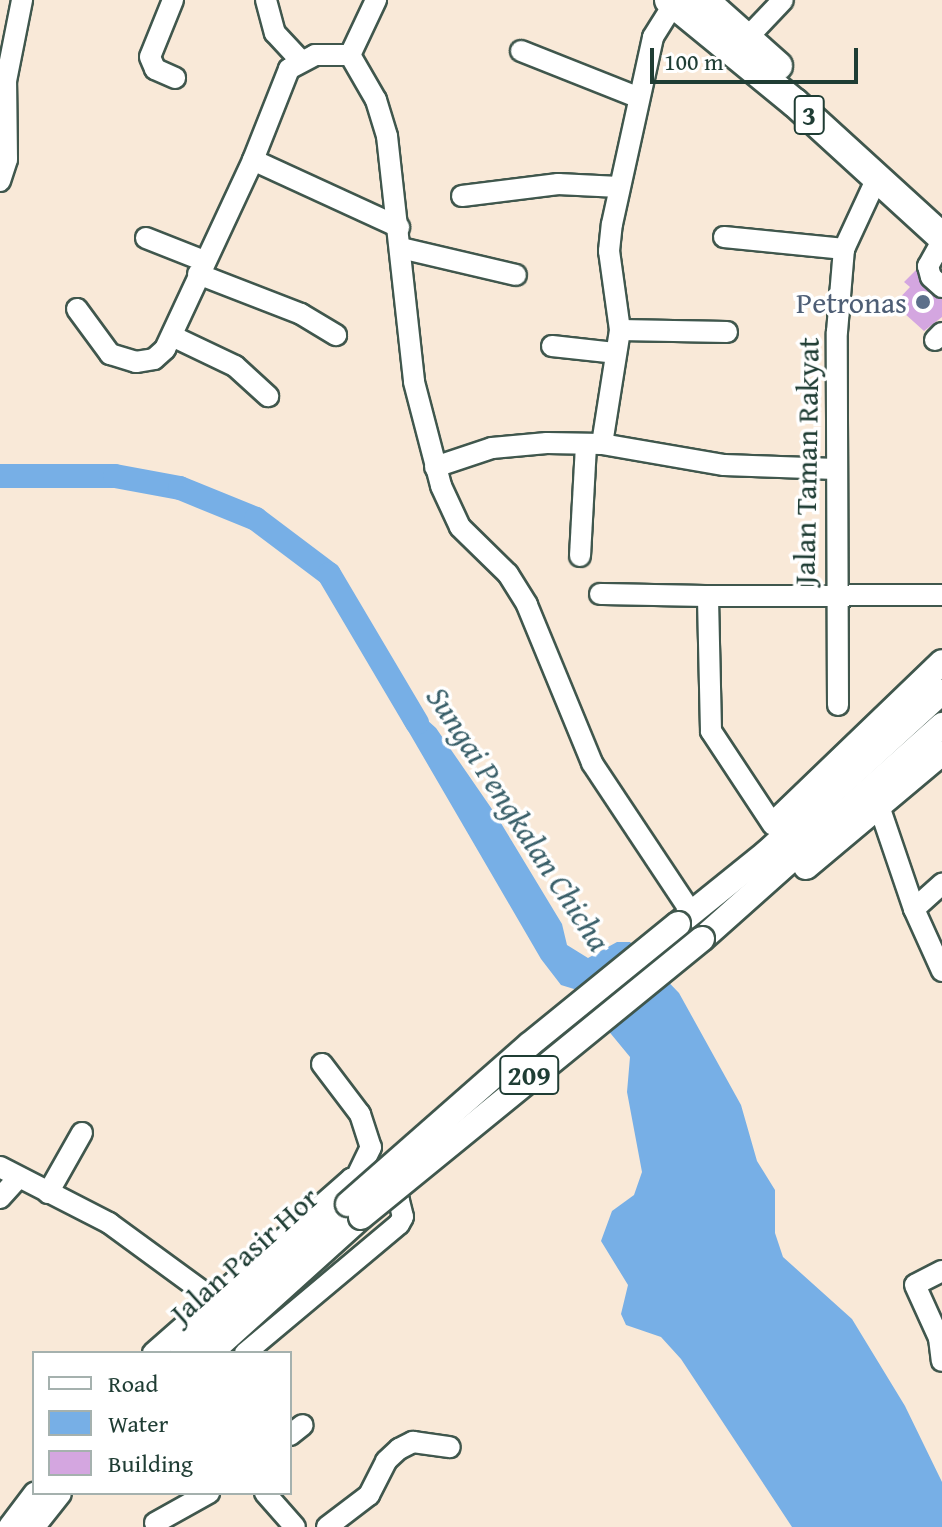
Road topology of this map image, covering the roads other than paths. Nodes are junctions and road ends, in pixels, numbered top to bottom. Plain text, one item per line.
1 (22, 0) edge
2 (173, 0) edge
3 (266, 0) edge
4 (376, 0) edge
5 (704, 0) edge
6 (783, 0) edge
7 (671, 2) edge
8 (747, 38) junction
9 (521, 51) dead end
10 (350, 55) junction
11 (300, 60) junction
12 (175, 78) dead end
13 (637, 97) junction
14 (253, 160) junction
15 (877, 178) junction
16 (0, 181) edge
17 (619, 187) junction
18 (462, 196) dead end
19 (942, 211) edge
20 (399, 227) junction
21 (724, 237) dead end
22 (146, 238) dead end
23 (942, 239) edge
24 (401, 248) junction
25 (844, 249) junction
26 (201, 268) junction
27 (516, 275) dead end
28 (942, 287) edge
29 (77, 309) dead end
30 (620, 330) junction
31 (727, 332) dead end
32 (336, 335) dead end
33 (172, 336) junction
34 (552, 346) dead end
35 (615, 353) junction
36 (268, 396) dead end
37 (594, 444) junction
38 (435, 467) junction
39 (836, 469) junction
40 (580, 556) dead end
41 (600, 594) dead end
42 (834, 595) junction
43 (942, 595) edge
44 (708, 596) junction
45 (942, 662) edge
46 (838, 705) dead end
47 (937, 713) edge
48 (942, 753) edge
49 (880, 809) junction
50 (773, 825) junction
51 (942, 884) edge
52 (914, 909) junction
53 (690, 913) junction
54 (710, 933) junction
55 (941, 968) edge
56 (322, 1064) dead end
57 (82, 1133) dead end
58 (0, 1167) edge
59 (357, 1176) junction
60 (18, 1178) junction
61 (48, 1193) junction
62 (0, 1198) edge
63 (355, 1211) junction
64 (942, 1271) edge
65 (213, 1299) junction
66 (941, 1338) edge
67 (155, 1351) edge
68 (184, 1351) edge
69 (212, 1351) edge
70 (247, 1351) edge
71 (942, 1361) edge
72 (450, 1447) dead end
73 (35, 1495) edge
74 (57, 1495) edge
75 (205, 1495) edge
76 (267, 1495) edge
77 (155, 1523) dead end
78 (11, 1527) edge
79 (32, 1527) edge
80 (295, 1527) edge
81 (327, 1527) edge

1 - 16 street
2 - 12 street
3 - 11 street
4 - 10 street
5 - 8 highway, 3
6 - 8 street
7 - 13 street
7 - 15 highway, 3
8 - 19 highway, 3
9 - 13 street
10 - 11 street
10 - 20 street
11 - 14 street
13 - 17 street
14 - 20 street
14 - 26 street
15 - 23 highway, 3
15 - 25 street, Jalan Taman Rakyat
17 - 18 street
17 - 30 street
20 - 24 street
21 - 25 street
22 - 26 street
23 - 28 street
24 - 27 street
24 - 38 street
25 - 39 street, Jalan Taman Rakyat
26 - 32 street
26 - 33 street
29 - 33 street
30 - 31 street
30 - 35 street
33 - 36 street
34 - 35 street
35 - 37 street
37 - 38 street
37 - 39 street
37 - 40 street
38 - 53 street
39 - 42 street, Jalan Taman Rakyat
41 - 44 street
42 - 43 street
42 - 44 street
42 - 46 street, Jalan Taman Rakyat
44 - 50 street
45 - 50 main road
47 - 53 main road, 209
47 - 54 main road, 209
48 - 49 main road
49 - 52 street
49 - 54 main road
50 - 53 main road
51 - 52 street
52 - 55 street
53 - 63 main road, 209, bridge
54 - 63 main road, 209, bridge
56 - 59 street
57 - 61 street
58 - 60 street
59 - 65 street
59 - 70 street
60 - 61 street
60 - 62 street
61 - 65 street
63 - 68 main road, Jalan Pasir Hor / 209
63 - 69 main road, Jalan Pasir Hor / 209
64 - 66 street
65 - 67 street
66 - 71 street
72 - 81 street
73 - 78 main road
74 - 79 main road
75 - 77 street
76 - 80 street

